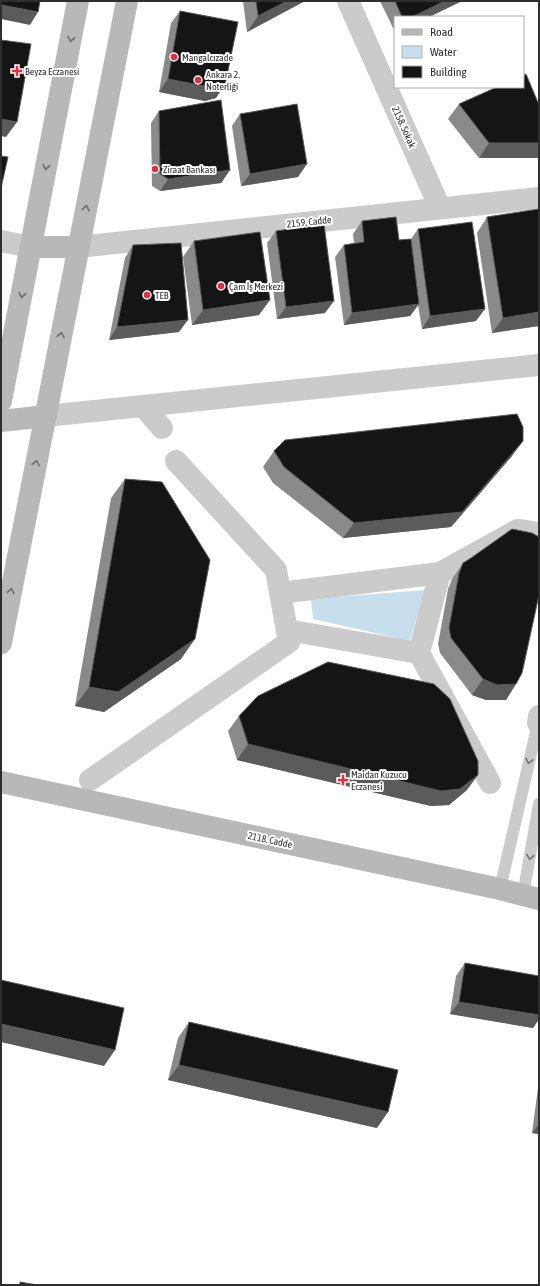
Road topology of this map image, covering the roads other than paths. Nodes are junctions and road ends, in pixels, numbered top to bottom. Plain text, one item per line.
1 (78, 1) edge
2 (127, 1) edge
3 (348, 1) edge
4 (539, 198) edge
5 (440, 208) junction
6 (1, 241) edge
7 (31, 246) junction
8 (78, 247) junction
9 (539, 365) edge
10 (1, 401) edge
11 (143, 406) junction
12 (46, 416) junction
13 (1, 421) edge
14 (162, 428) dead end
15 (176, 461) dead end
16 (539, 533) edge
17 (440, 573) junction
18 (280, 593) junction
19 (287, 630) junction
20 (1, 643) edge
21 (419, 653) junction
22 (539, 721) edge
23 (90, 780) dead end
24 (1, 782) edge
25 (490, 784) dead end
26 (539, 804) edge
27 (500, 889) junction
28 (531, 897) edge

1 -> 7 street
8 -> 2 street
3 - 5 street, 2158. Sokak
4 - 5 street, 2159. Cadde
5 - 8 street, 2159. Cadde
6 - 7 street
7 - 8 street
7 -> 10 street
12 -> 8 street
9 - 11 street
11 - 12 street
11 - 14 street
12 - 13 street
20 -> 12 street
15 - 18 street
16 - 17 street
17 - 18 street
17 - 21 street
18 - 19 street
19 - 21 street
19 - 23 street
21 - 25 street
22 -> 27 lane
24 - 27 street, 2118. Cadde
26 -> 28 lane
27 - 28 street, 2118. Cadde

